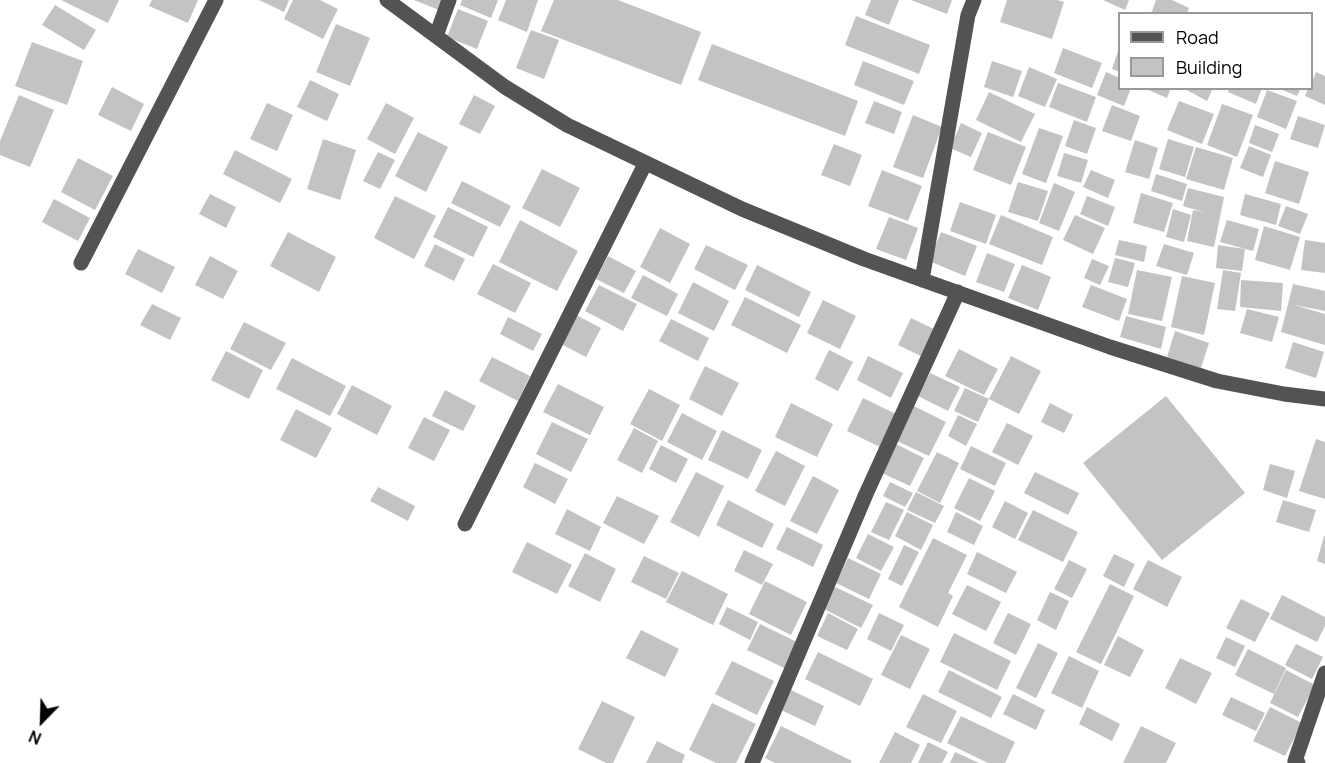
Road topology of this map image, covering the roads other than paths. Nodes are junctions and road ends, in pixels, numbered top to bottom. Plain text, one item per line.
1 (216, 0) edge
2 (387, 0) edge
3 (449, 0) edge
4 (974, 0) edge
5 (436, 36) junction
6 (645, 164) junction
7 (81, 263) dead end
8 (922, 280) junction
9 (958, 292) junction
10 (1325, 399) edge
11 (465, 524) dead end
12 (1325, 673) edge
13 (752, 763) edge
14 (1298, 763) edge

1 - 7 street
2 - 5 street
3 - 5 street
4 - 8 street
5 - 6 street
6 - 8 street
6 - 11 street
8 - 9 street
9 - 10 street
9 - 13 street
12 - 14 street

